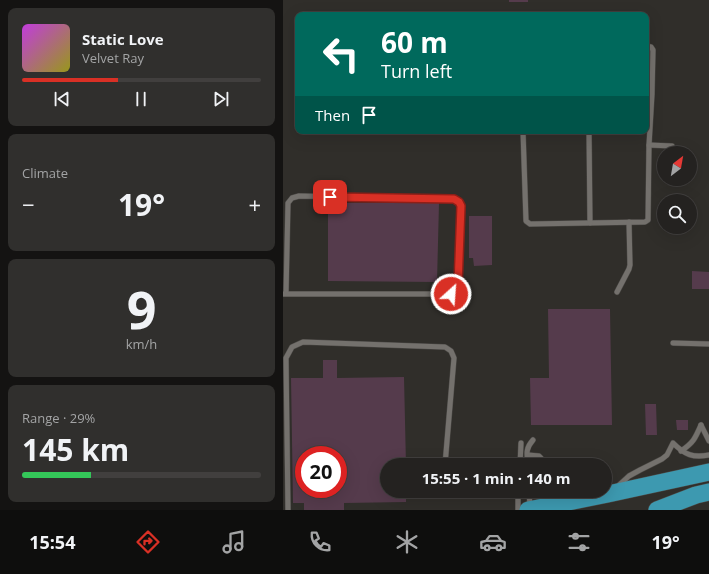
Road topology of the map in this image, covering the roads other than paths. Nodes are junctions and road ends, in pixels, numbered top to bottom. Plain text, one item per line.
1 (649, 47) edge
2 (523, 134) edge
3 (589, 134) edge
4 (649, 146) junction
5 (657, 146) edge
6 (629, 222) junction
7 (590, 223) junction
8 (617, 292) dead end
9 (285, 294) edge
10 (673, 343) dead end
11 (709, 344) edge
12 (533, 440) dead end
13 (709, 441) edge
14 (521, 443) dead end
15 (681, 451) junction
16 (527, 455) junction
17 (709, 455) edge
18 (446, 458) edge
19 (520, 458) edge
20 (527, 458) edge
21 (541, 458) edge
22 (709, 472) edge
23 (612, 491) edge
24 (709, 492) edge
25 (612, 493) edge
26 (518, 498) edge
27 (529, 498) edge
28 (588, 498) edge
29 (709, 503) edge
30 (288, 510) edge
31 (518, 510) edge
32 (529, 510) edge
33 (657, 510) edge
34 (677, 510) edge

1 - 4 lane
2 - 7 lane
3 - 7 lane
4 - 5 lane
4 - 6 lane
6 - 7 lane
6 - 8 lane
9 - 9 lane
10 - 11 lane
12 - 16 lane
13 - 15 lane
14 - 19 lane
15 - 17 lane
15 - 23 lane
16 - 20 lane
16 - 21 lane
18 - 30 lane
22 - 25 highway
24 - 33 highway
26 - 31 lane
27 - 32 lane
28 - 32 highway
29 - 34 highway

